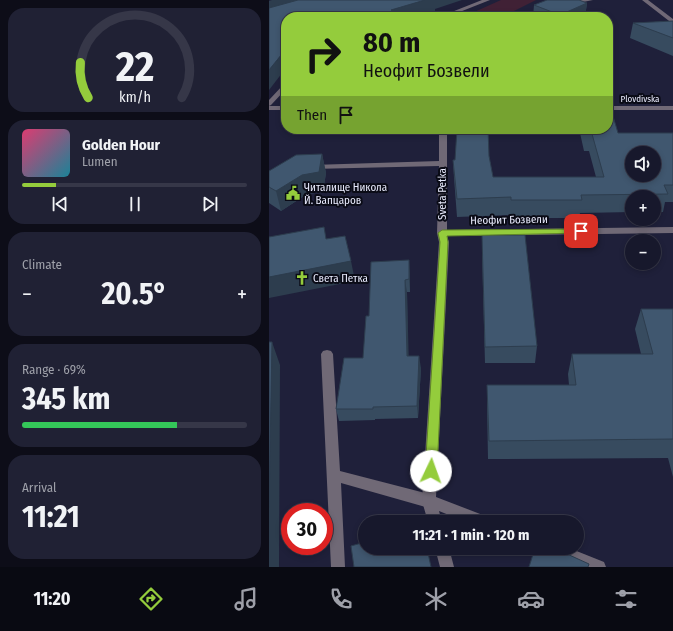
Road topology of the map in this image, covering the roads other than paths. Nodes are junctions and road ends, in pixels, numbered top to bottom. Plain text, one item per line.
1 (487, 0) edge
2 (563, 0) edge
3 (589, 0) edge
4 (645, 0) edge
5 (555, 4) junction
6 (455, 12) edge
7 (540, 12) edge
8 (673, 22) edge
9 (281, 91) edge
10 (269, 104) edge
11 (269, 108) edge
12 (281, 108) edge
13 (613, 108) edge
14 (673, 108) edge
15 (443, 134) edge
16 (442, 163) junction
17 (305, 168) edge
18 (673, 230) edge
19 (442, 233) junction
20 (327, 354) dead end
21 (333, 475) junction
22 (429, 501) junction
23 (433, 515) edge
24 (465, 515) edge
25 (444, 555) edge
26 (568, 555) edge
27 (338, 567) edge
28 (447, 567) edge
29 (599, 567) edge

1 - 6 street
2 - 5 street
3 - 5 street
4 - 8 street
5 - 7 street
9 - 10 street
11 - 12 street
13 - 14 street, Plovdivska
15 - 16 street, Sveta Petka
16 - 17 street
16 - 19 street, Sveta Petka
18 - 19 street, Неофит Бозвели
19 - 22 street, Sveta Petka
20 - 21 street
21 - 22 street
21 - 27 street
22 - 23 street, Sveta Petka
22 - 24 street
25 - 28 street
26 - 29 street

